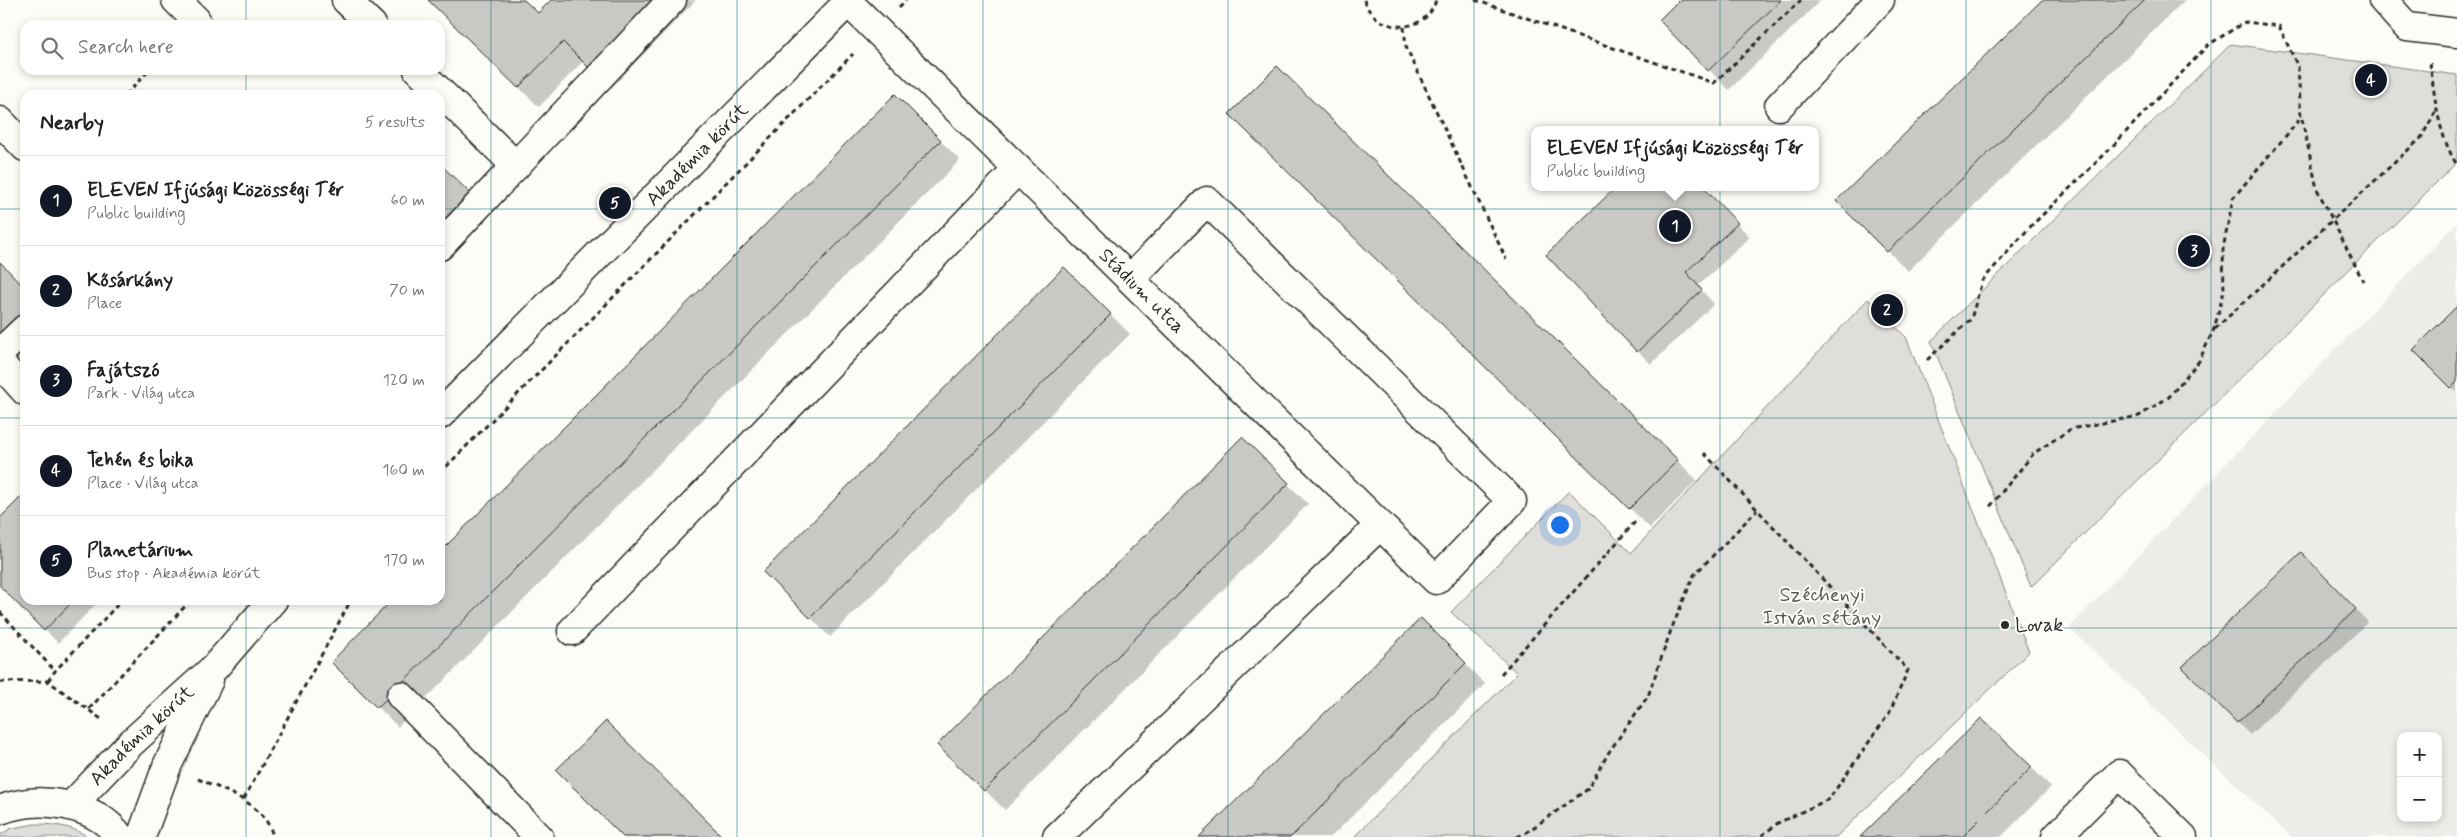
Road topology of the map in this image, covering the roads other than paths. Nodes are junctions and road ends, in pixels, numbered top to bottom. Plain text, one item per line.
1 (176, 0) edge
2 (346, 0) edge
3 (672, 0) edge
4 (1880, 0) edge
5 (2383, 0) edge
6 (849, 1) edge
7 (196, 20) dead end
8 (367, 20) edge
9 (2457, 33) edge
10 (423, 75) edge
11 (438, 90) edge
12 (445, 96) edge
13 (1779, 106) dead end
14 (0, 121) edge
15 (20, 142) edge
16 (516, 166) junction
17 (1018, 169) junction
18 (445, 241) edge
19 (1130, 279) junction
20 (20, 333) edge
21 (0, 353) edge
22 (0, 363) edge
23 (20, 385) edge
24 (445, 410) edge
25 (1380, 525) junction
26 (269, 605) edge
27 (572, 631) dead end
28 (215, 667) junction
29 (401, 696) dead end
30 (71, 806) junction
31 (0, 810) edge
32 (120, 837) edge
33 (140, 837) edge
34 (539, 837) edge
35 (1057, 837) edge
36 (2056, 837) edge
37 (2183, 837) edge

1 - 7 street
2 - 8 street
3 - 16 street
4 - 13 street
5 - 9 street
6 - 17 street, Stádium utca
6 - 24 street, Akadémia körút
10 - 11 street
12 - 16 street
14 - 15 street
16 - 18 street
17 - 19 street, Stádium utca
17 - 27 street
19 - 25 street, Stádium utca
19 - 25 street, Stádium utca
20 - 21 street
22 - 23 street
25 - 35 street
26 - 28 street, Akadémia körút
28 - 30 street, Akadémia körút
28 - 33 street, Akadémia körút
29 - 34 street
30 - 31 street
30 - 32 street
36 - 37 street

